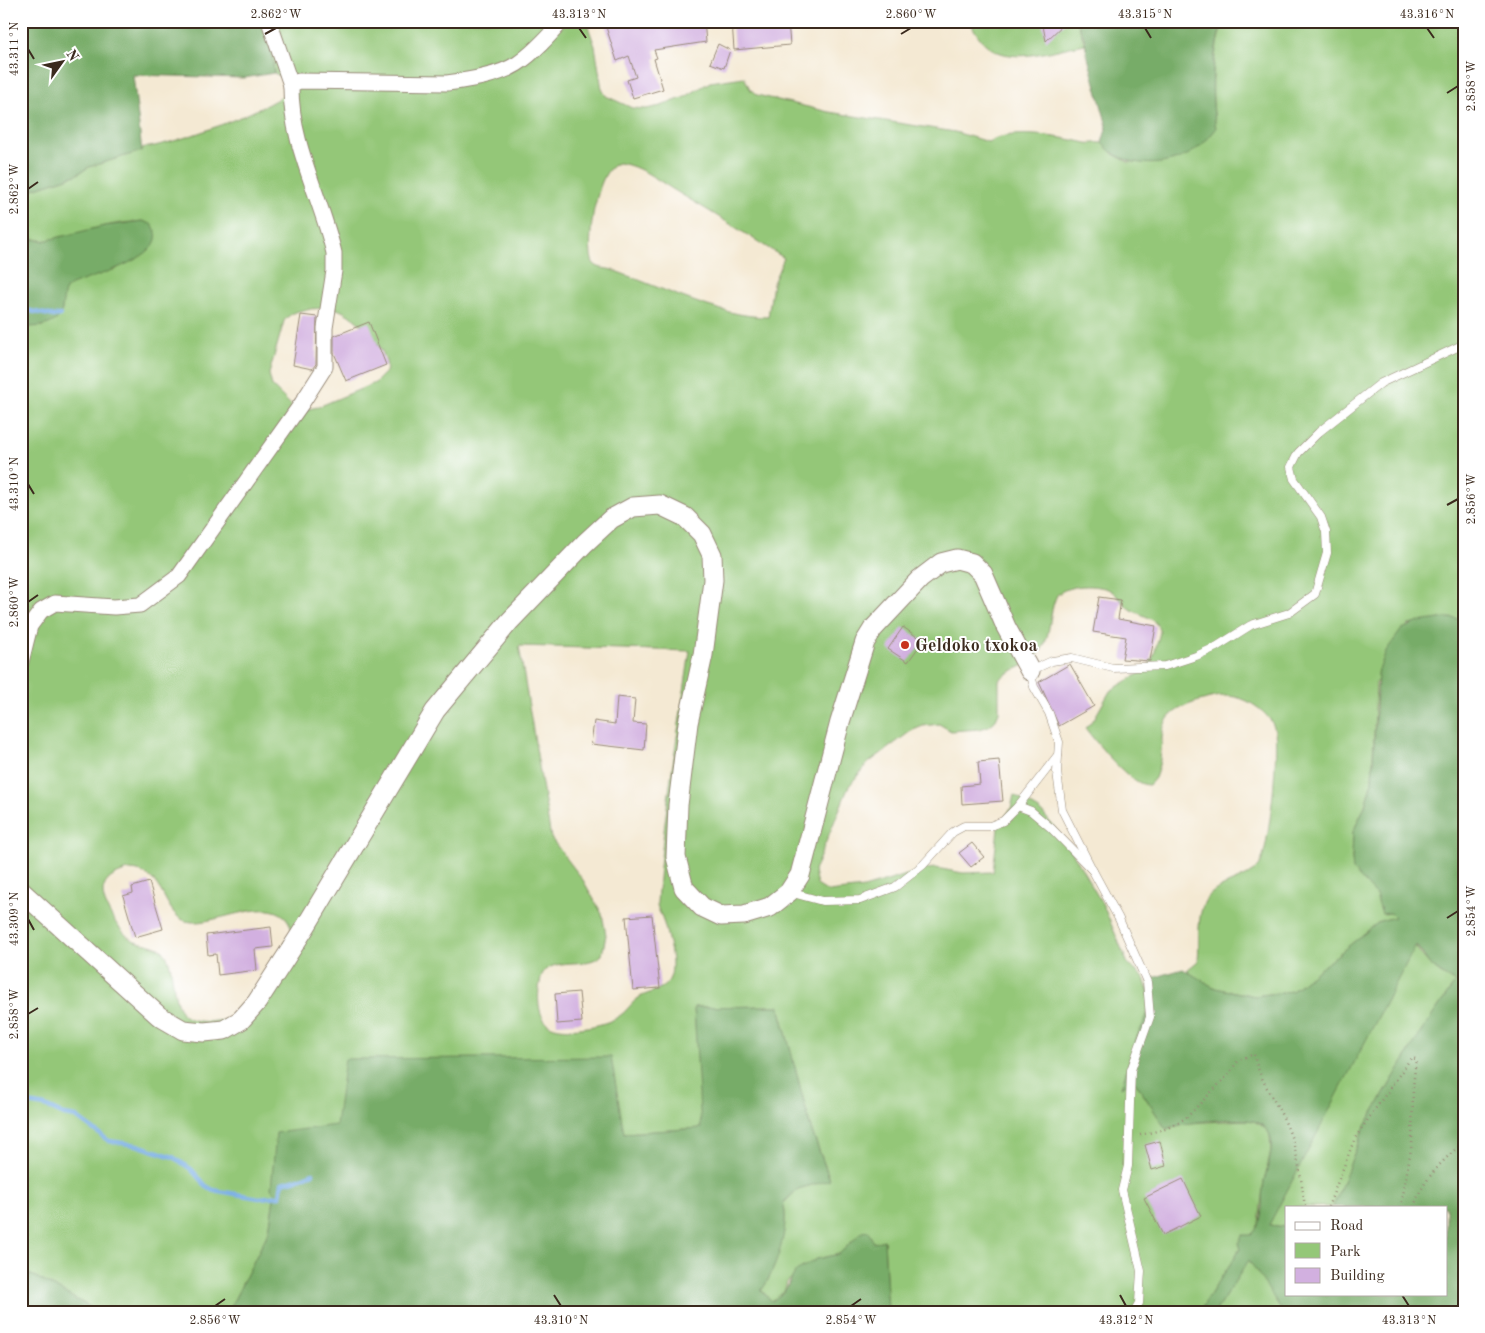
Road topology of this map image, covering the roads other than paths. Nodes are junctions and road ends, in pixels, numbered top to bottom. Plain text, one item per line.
1 (269, 21) edge
2 (562, 21) edge
3 (290, 85) junction
4 (1464, 344) edge
5 (21, 662) edge
6 (1030, 671) junction
7 (1058, 754) junction
8 (1018, 806) junction
9 (1093, 871) junction
10 (21, 891) edge
11 (790, 892) junction
12 (1134, 1312) edge

1 - 3 street
2 - 3 street
3 - 5 street
4 - 6 lane
6 - 7 lane
6 - 11 street
7 - 8 lane
7 - 9 lane
8 - 9 lane
8 - 11 lane
9 - 12 lane
10 - 11 street

